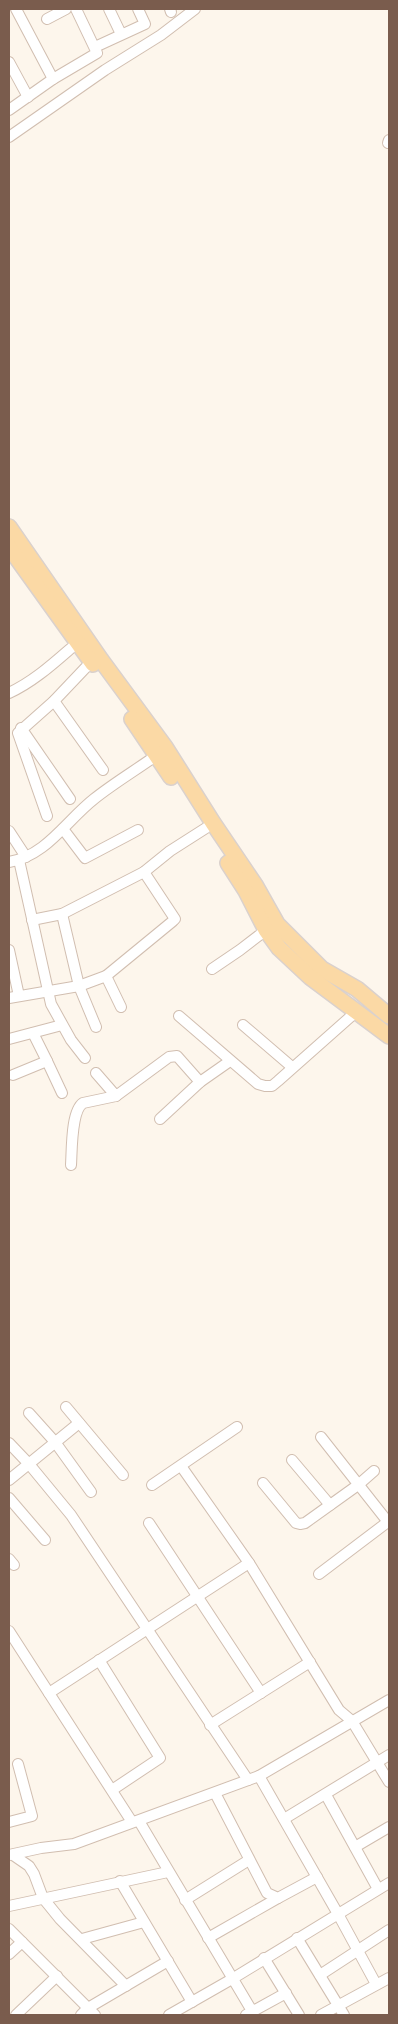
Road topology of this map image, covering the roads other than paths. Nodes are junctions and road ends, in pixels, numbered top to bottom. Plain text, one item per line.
1 (16, 9) edge
2 (66, 9) edge
3 (76, 9) edge
4 (109, 9) edge
5 (138, 9) edge
6 (195, 9) edge
7 (47, 19) dead end
8 (121, 34) junction
9 (95, 47) junction
10 (9, 62) edge
11 (53, 79) junction
12 (28, 97) junction
13 (9, 110) edge
14 (9, 137) edge
15 (9, 527) edge
16 (9, 547) edge
17 (77, 643) junction
18 (91, 662) junction
19 (9, 693) edge
20 (54, 701) junction
21 (22, 728) junction
22 (157, 755) junction
23 (103, 770) dead end
24 (70, 799) dead end
25 (193, 801) junction
26 (47, 816) dead end
27 (206, 828) junction
28 (62, 829) junction
29 (138, 830) dead end
30 (9, 831) edge
31 (18, 860) edge
32 (144, 872) junction
33 (62, 914) junction
34 (32, 920) junction
35 (266, 930) junction
36 (9, 950) edge
37 (212, 969) dead end
38 (106, 976) junction
39 (79, 986) junction
40 (48, 991) junction
41 (14, 997) edge
42 (121, 1007) dead end
43 (357, 1012) junction
44 (179, 1016) dead end
45 (389, 1016) edge
46 (62, 1024) junction
47 (243, 1024) dead end
48 (96, 1027) dead end
49 (33, 1034) junction
50 (389, 1036) edge
51 (9, 1039) edge
52 (85, 1058) dead end
53 (47, 1061) junction
54 (230, 1061) junction
55 (292, 1067) junction
56 (96, 1073) dead end
57 (13, 1075) dead end
58 (200, 1082) junction
59 (62, 1093) dead end
60 (116, 1096) junction
61 (160, 1119) dead end
62 (71, 1165) dead end
63 (66, 1407) dead end
64 (29, 1413) dead end
65 (79, 1423) junction
66 (238, 1427) dead end
67 (321, 1438) dead end
68 (55, 1442) junction
69 (9, 1443) edge
70 (292, 1460) dead end
71 (29, 1464) junction
72 (181, 1466) junction
73 (374, 1471) dead end
74 (122, 1475) dead end
75 (9, 1480) edge
76 (263, 1482) dead end
77 (152, 1485) dead end
78 (358, 1485) junction
79 (91, 1492) dead end
80 (9, 1498) edge
81 (330, 1505) junction
82 (389, 1522) edge
83 (149, 1523) dead end
84 (46, 1540) dead end
85 (249, 1563) junction
86 (319, 1574) dead end
87 (198, 1596) junction
88 (147, 1629) junction
89 (9, 1631) edge
90 (99, 1660) junction
91 (310, 1662) junction
92 (49, 1693) junction
93 (261, 1693) junction
94 (389, 1700) edge
95 (352, 1722) junction
96 (210, 1724) junction
97 (389, 1755) edge
98 (378, 1763) junction
99 (18, 1764) dead end
100 (259, 1776) junction
101 (248, 1780) junction
102 (389, 1782) edge
103 (112, 1790) junction
104 (215, 1793) junction
105 (326, 1794) junction
106 (284, 1819) junction
107 (9, 1822) edge
108 (135, 1822) junction
109 (389, 1827) edge
110 (355, 1847) junction
111 (11, 1855) edge
112 (249, 1860) junction
113 (168, 1872) junction
114 (317, 1877) junction
115 (120, 1881) junction
116 (389, 1883) edge
117 (378, 1889) junction
118 (43, 1898) junction
119 (278, 1898) junction
120 (185, 1900) junction
121 (9, 1906) edge
122 (338, 1914) junction
123 (144, 1922) junction
124 (9, 1929) edge
125 (389, 1930) edge
126 (208, 1938) junction
127 (297, 1938) junction
128 (82, 1939) junction
129 (22, 1942) junction
130 (358, 1950) junction
131 (9, 1954) edge
132 (264, 1958) junction
133 (168, 1961) junction
134 (320, 1975) junction
135 (57, 1976) junction
136 (389, 1978) edge
137 (232, 1979) junction
138 (376, 1984) junction
139 (126, 1986) junction
140 (286, 1993) junction
141 (192, 2002) junction
142 (339, 2004) junction
143 (88, 2013) edge
144 (249, 2013) edge
145 (16, 2015) edge
146 (169, 2015) edge
147 (299, 2015) edge
148 (321, 2015) edge
149 (344, 2015) edge

1 - 11 street
2 - 7 street
3 - 9 street
4 - 8 street
5 - 8 street
6 - 14 street
8 - 9 street
9 - 11 street
10 - 12 street
11 - 12 street
12 - 13 street
15 - 25 main road
16 - 17 main road
17 - 18 main road
17 - 19 street
18 - 20 street
18 - 22 main road
20 - 21 street
20 - 23 street
21 - 24 street
21 - 26 street
22 - 25 main road
22 - 28 street
25 - 27 main road
25 - 45 main road
27 - 32 street
27 - 35 main road
28 - 29 street
28 - 31 street
30 - 31 street
31 - 34 street
32 - 33 street
32 - 38 street
33 - 34 street
33 - 39 street
34 - 40 street
35 - 37 street
35 - 43 main road
36 - 41 street
38 - 39 street
38 - 42 street
39 - 40 street
39 - 48 street
40 - 41 street
40 - 46 street
43 - 50 main road
43 - 55 street
44 - 54 street
46 - 49 street
46 - 52 street
47 - 55 street
49 - 51 street
49 - 53 street
53 - 57 street
53 - 59 street
54 - 55 street
54 - 58 street
56 - 60 street
58 - 60 street
58 - 61 street
60 - 62 street
63 - 65 street
64 - 68 street
65 - 68 street
65 - 74 street
66 - 72 street
67 - 78 street
68 - 71 street
68 - 79 street
69 - 71 street
70 - 81 street
71 - 75 street
71 - 88 street
72 - 77 street
72 - 85 street
73 - 78 street
76 - 81 street
78 - 81 street
78 - 82 street
80 - 84 street
82 - 86 street
83 - 87 street
85 - 87 street
85 - 91 street
87 - 88 street
87 - 93 street
88 - 90 street
88 - 96 street
89 - 92 street
90 - 92 street
90 - 103 street
91 - 93 street
91 - 95 street
92 - 103 street
93 - 96 street
94 - 95 street
95 - 98 street
95 - 100 street
96 - 101 street
97 - 98 street
98 - 102 street
98 - 105 street
99 - 107 street
100 - 101 street
100 - 106 street
101 - 104 street
103 - 108 street
104 - 108 street
104 - 112 street
105 - 106 street
105 - 110 street
106 - 114 street
108 - 111 street
108 - 113 street
109 - 110 street
110 - 117 street
111 - 118 street
112 - 119 street
112 - 120 street
113 - 115 street
113 - 120 street
114 - 119 street
114 - 122 street
115 - 118 street
115 - 123 street
116 - 117 street
117 - 122 street
118 - 121 street
118 - 128 street
119 - 126 street
120 - 126 street
122 - 127 street
122 - 130 street
123 - 128 street
123 - 133 street
124 - 129 street
125 - 130 street
126 - 137 street
127 - 132 street
127 - 134 street
128 - 139 street
129 - 131 street
129 - 135 street
130 - 134 street
130 - 138 street
132 - 137 street
132 - 140 street
133 - 139 street
133 - 141 street
134 - 142 street
135 - 143 street
135 - 145 street
136 - 138 street
137 - 141 street
137 - 144 street
138 - 142 street
139 - 143 street
140 - 144 street
140 - 147 street
141 - 146 street
142 - 148 street
142 - 149 street

